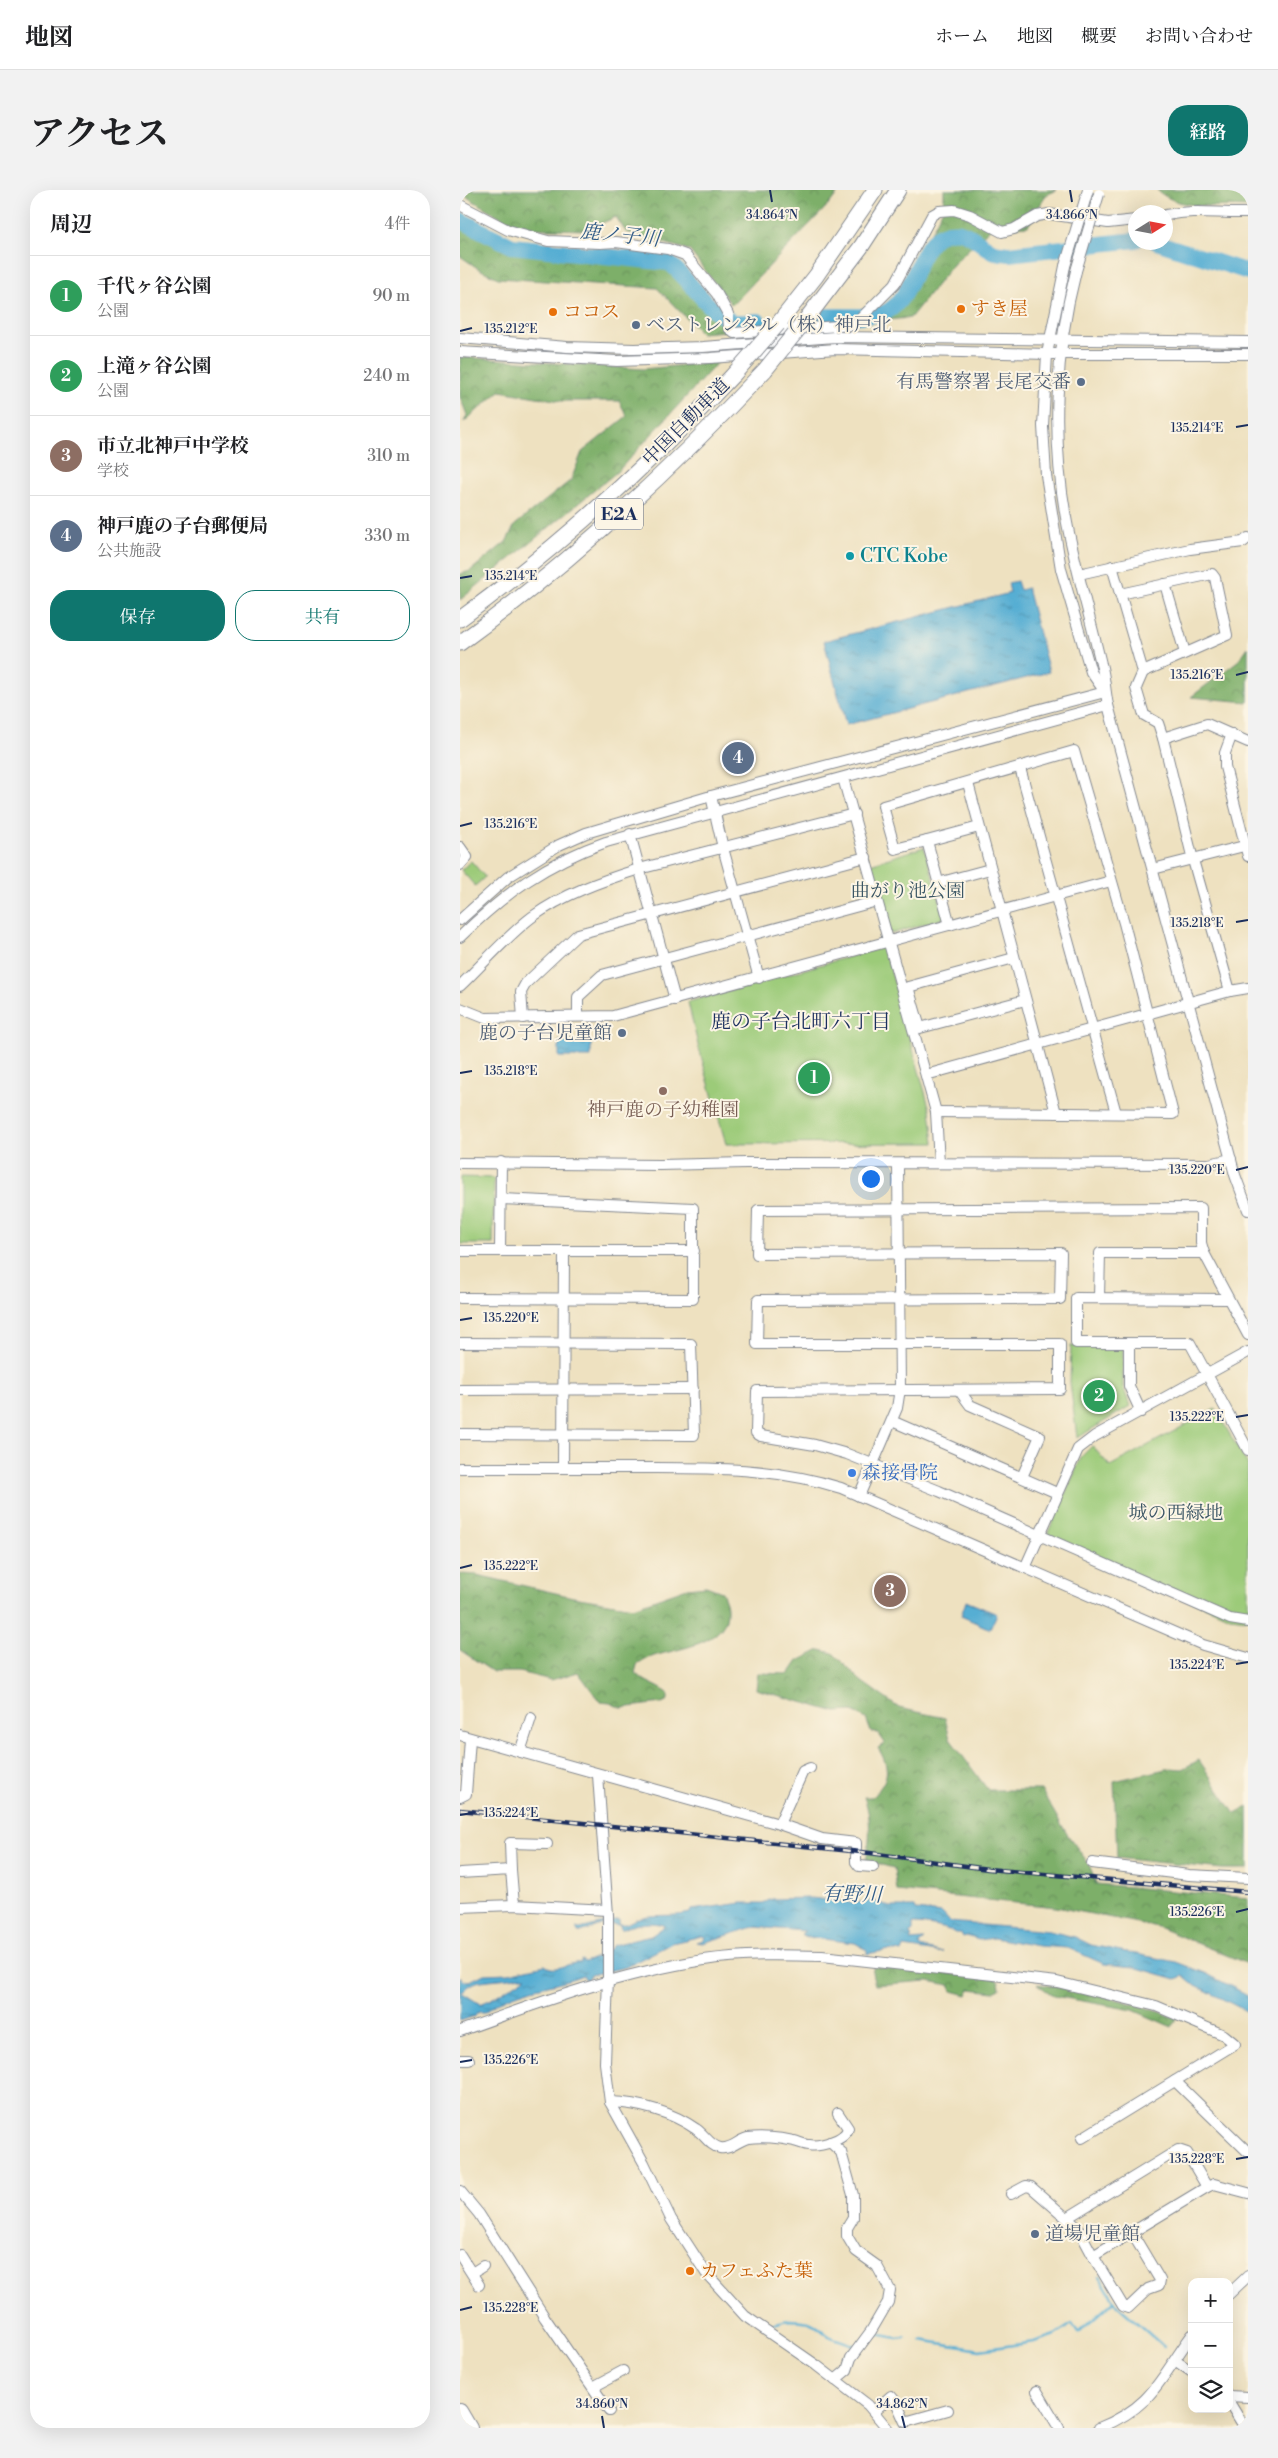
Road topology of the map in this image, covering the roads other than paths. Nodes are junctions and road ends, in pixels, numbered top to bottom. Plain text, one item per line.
1 (875, 190) edge
2 (898, 190) edge
3 (1088, 190) edge
4 (1099, 192) edge
5 (460, 205) edge
6 (1173, 213) edge
7 (1248, 213) edge
8 (1128, 221) edge
9 (460, 338) edge
10 (1048, 341) junction
11 (1061, 341) junction
12 (1248, 342) edge
13 (460, 352) edge
14 (1047, 354) junction
15 (1060, 354) junction
16 (1248, 354) edge
17 (1248, 538) edge
18 (1112, 566) junction
19 (1079, 574) junction
20 (1165, 584) junction
21 (1120, 594) junction
22 (460, 619) edge
23 (460, 643) edge
24 (1185, 653) junction
25 (1143, 672) junction
26 (1105, 692) junction
27 (1108, 705) junction
28 (1232, 734) junction
29 (1163, 738) junction
30 (1248, 742) edge
31 (1020, 768) junction
32 (843, 778) junction
33 (968, 783) junction
34 (711, 796) junction
35 (715, 812) junction
36 (854, 814) junction
37 (979, 826) junction
38 (630, 834) junction
39 (927, 840) junction
40 (1246, 845) edge
41 (460, 847) edge
42 (723, 848) junction
43 (1248, 856) edge
44 (866, 857) junction
45 (1193, 860) junction
46 (460, 865) edge
47 (639, 869) junction
48 (990, 870) junction
49 (1153, 870) junction
50 (1111, 881) junction
51 (938, 883) junction
52 (735, 892) junction
53 (1056, 896) junction
54 (877, 900) junction
55 (1001, 911) junction
56 (652, 915) junction
57 (461, 916) edge
58 (950, 925) junction
59 (746, 935) junction
60 (460, 937) edge
61 (888, 942) junction
62 (663, 957) junction
63 (1014, 958) junction
64 (758, 978) junction
65 (460, 986) edge
66 (1248, 988) edge
67 (1230, 991) junction
68 (675, 1000) junction
69 (1025, 1000) junction
70 (1188, 1003) junction
71 (460, 1008) edge
72 (1147, 1014) junction
73 (578, 1016) junction
74 (523, 1018) junction
75 (1093, 1029) junction
76 (1037, 1045) junction
77 (926, 1075) junction
78 (936, 1112) junction
79 (1056, 1113) junction
80 (1116, 1113) junction
81 (1231, 1159) junction
82 (460, 1162) edge
83 (501, 1162) junction
84 (939, 1163) junction
85 (898, 1164) junction
86 (502, 1199) junction
87 (900, 1208) junction
88 (1248, 1210) edge
89 (500, 1250) junction
90 (460, 1251) edge
91 (564, 1251) junction
92 (694, 1251) junction
93 (900, 1253) junction
94 (1204, 1253) junction
95 (460, 1298) edge
96 (564, 1298) junction
97 (900, 1298) junction
98 (1099, 1298) junction
99 (1228, 1300) junction
100 (1248, 1335) edge
101 (460, 1343) edge
102 (900, 1343) junction
103 (1129, 1343) junction
104 (565, 1345) junction
105 (1248, 1352) edge
106 (1208, 1375) junction
107 (693, 1389) junction
108 (900, 1389) junction
109 (460, 1390) edge
110 (564, 1390) junction
111 (959, 1390) junction
112 (1142, 1412) junction
113 (892, 1421) junction
114 (460, 1434) edge
115 (565, 1434) junction
116 (1248, 1450) edge
117 (873, 1465) junction
118 (460, 1468) edge
119 (563, 1468) junction
120 (1022, 1477) junction
121 (1057, 1493) junction
122 (859, 1496) junction
123 (1039, 1536) junction
124 (1025, 1568) junction
125 (1248, 1622) edge
126 (1248, 1658) edge
127 (531, 1723) dead end
128 (465, 1737) edge
129 (520, 1752) junction
130 (810, 1768) dead end
131 (598, 1775) junction
132 (460, 1797) edge
133 (779, 1824) junction
134 (547, 1844) dead end
135 (1092, 1864) dead end
136 (873, 1867) dead end
137 (511, 1870) junction
138 (460, 1872) edge
139 (1248, 1878) edge
140 (514, 1905) junction
141 (460, 1907) edge
142 (607, 1913) junction
143 (608, 1980) junction
144 (460, 2031) edge
145 (1175, 2080) junction
146 (610, 2102) junction
147 (838, 2114) dead end
148 (1082, 2138) dead end
149 (830, 2142) junction
150 (1248, 2152) edge
151 (1207, 2187) junction
152 (460, 2191) edge
153 (1248, 2193) edge
154 (1012, 2194) dead end
155 (1067, 2218) junction
156 (1132, 2233) junction
157 (460, 2255) edge
158 (1093, 2256) junction
159 (483, 2266) dead end
160 (472, 2274) junction
161 (1248, 2276) edge
162 (479, 2284) dead end
163 (1233, 2290) edge
164 (1188, 2342) edge
165 (1176, 2361) junction
166 (1188, 2369) edge
167 (623, 2371) dead end
168 (835, 2380) junction
169 (592, 2387) junction
170 (1037, 2391) dead end
171 (1233, 2396) edge
172 (1248, 2398) edge
173 (1233, 2408) edge
174 (948, 2410) dead end
175 (460, 2411) edge
176 (608, 2411) dead end
177 (874, 2411) junction
178 (470, 2428) edge
179 (887, 2428) edge
180 (1059, 2428) edge
181 (1099, 2428) edge
182 (1245, 2428) edge

1 - 22 highway, 中国自動車道 / E2A, bridge
2 - 23 highway, 中国自動車道 / E2A, bridge
3 - 10 street, bridge
4 - 11 street, bridge
5 - 8 street
6 - 7 street
9 - 10 street
10 - 11 street
10 - 14 street
11 - 12 street
11 - 15 street
13 - 14 street
14 - 15 street
14 - 26 street
15 - 16 street
15 - 19 street
17 - 18 street
18 - 19 street
18 - 21 street
19 - 26 street
20 - 21 street
20 - 24 street
20 - 24 street
21 - 25 street
24 - 25 street
25 - 29 street
26 - 27 street
26 - 34 street
27 - 32 street
27 - 49 street
28 - 29 street
28 - 30 street
28 - 40 street
29 - 45 street
31 - 33 street
31 - 50 street
31 - 53 street
32 - 35 street
32 - 36 street
33 - 37 street
33 - 39 street
34 - 35 street
34 - 57 street
35 - 38 street
35 - 42 street
36 - 42 street
36 - 44 street
37 - 39 street
37 - 48 street
38 - 47 street
38 - 60 street
39 - 51 street
40 - 43 street
40 - 45 street
41 - 46 street
42 - 47 street
42 - 52 street
44 - 52 street
44 - 54 street
45 - 49 street
45 - 67 street
47 - 56 street
47 - 65 street
48 - 51 street
48 - 55 street
49 - 70 street
50 - 53 street
50 - 72 street
51 - 58 street
52 - 56 street
52 - 59 street
53 - 55 street
53 - 75 street
54 - 59 street
54 - 61 street
55 - 58 street
55 - 63 street
56 - 62 street
56 - 74 street
58 - 61 street
59 - 62 street
59 - 64 street
61 - 64 street
61 - 77 street
62 - 68 street
62 - 73 street
63 - 69 street
63 - 69 street
64 - 68 street
66 - 67 street
67 - 70 street
68 - 73 street
69 - 76 street
70 - 72 street
70 - 81 street
71 - 74 street
72 - 75 street
72 - 80 street
73 - 74 street
75 - 76 street
75 - 80 street
76 - 77 street
76 - 79 street
77 - 78 street
78 - 79 street
78 - 84 street
79 - 80 street
81 - 84 street
81 - 88 street
82 - 83 street
83 - 85 street
83 - 86 street
84 - 85 street
85 - 87 street
86 - 89 street
86 - 92 street
87 - 93 street
87 - 93 street
87 - 94 street
89 - 90 street
89 - 91 street
91 - 92 street
91 - 96 street
92 - 96 street
93 - 97 street
93 - 97 street
94 - 98 street
94 - 99 street
95 - 96 street
96 - 104 street
97 - 102 street
97 - 102 street
98 - 99 street
98 - 103 street
99 - 100 street
101 - 104 street
102 - 108 street
102 - 111 street
103 - 106 street
103 - 112 street
104 - 107 street
104 - 110 street
105 - 106 street
106 - 112 street
106 - 116 street
107 - 110 street
107 - 115 street
108 - 111 street
108 - 113 street
108 - 117 street
109 - 110 street
110 - 115 street
111 - 120 street
112 - 121 street
113 - 117 street
113 - 120 street
114 - 115 street
115 - 119 street
117 - 122 street
117 - 123 street
118 - 119 street
119 - 122 street
120 - 121 street
121 - 123 street
122 - 124 street
123 - 124 street
123 - 125 street
124 - 126 street
127 - 129 street
128 - 129 street
128 - 132 street
129 - 131 street
130 - 133 street
131 - 133 street
131 - 142 street
133 - 136 street
134 - 137 street
135 - 139 street
137 - 138 street
137 - 140 street
140 - 141 street
140 - 142 street
142 - 143 street
143 - 144 street
143 - 145 street
143 - 146 street
145 - 148 street
145 - 150 street
146 - 149 street
146 - 168 street
147 - 149 street
149 - 168 street
151 - 153 street
151 - 155 street
151 - 156 street
152 - 169 street
154 - 155 street
155 - 158 street
156 - 158 street
156 - 158 street
157 - 160 street
159 - 160 street
160 - 162 street
161 - 163 street
164 - 165 street
165 - 166 street
165 - 181 street
167 - 169 street
168 - 177 street
169 - 176 street
170 - 180 street
171 - 172 street
173 - 182 street
174 - 177 street
175 - 178 main road
177 - 179 street

